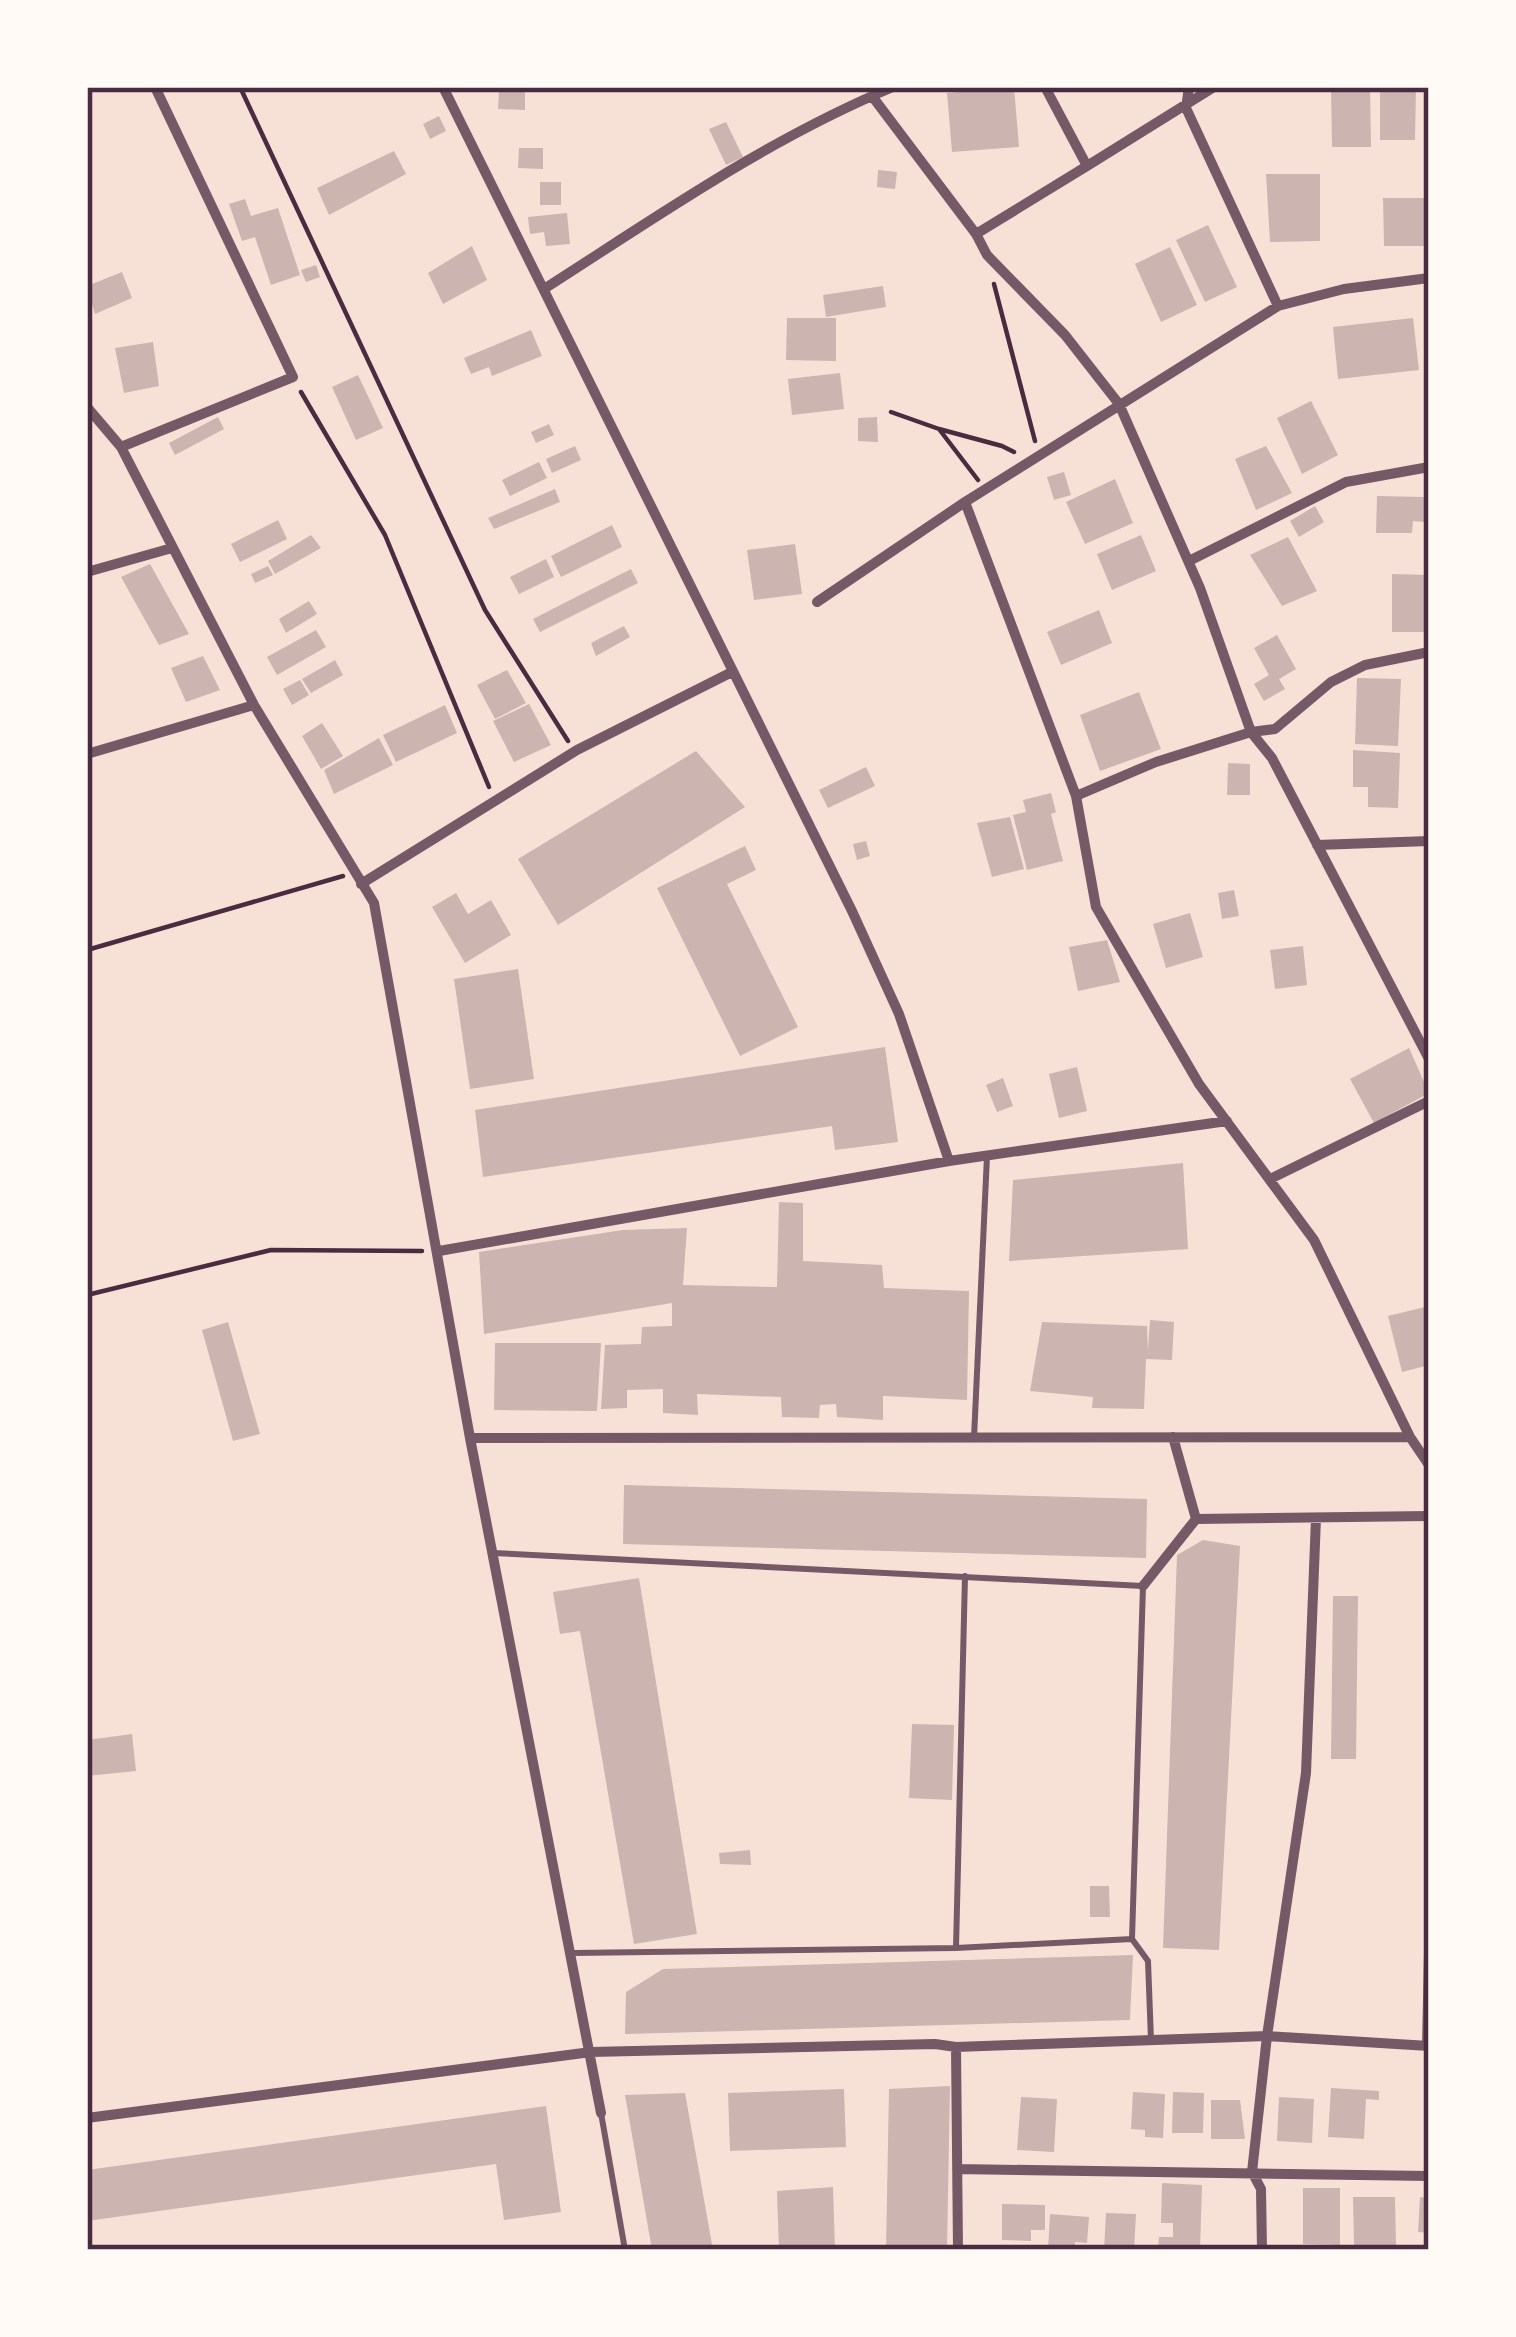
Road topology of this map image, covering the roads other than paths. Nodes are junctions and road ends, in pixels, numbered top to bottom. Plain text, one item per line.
1 (155, 87) edge
2 (443, 87) edge
3 (893, 87) edge
4 (1045, 87) edge
5 (1189, 87) edge
6 (1214, 87) edge
7 (872, 96) junction
8 (1186, 108) junction
9 (1087, 166) junction
10 (976, 234) junction
11 (1429, 278) edge
12 (544, 289) junction
13 (1278, 306) junction
14 (1119, 404) junction
15 (87, 407) edge
16 (121, 447) junction
17 (1429, 467) edge
18 (965, 502) junction
19 (172, 548) junction
20 (1189, 561) junction
21 (87, 572) edge
22 (817, 602) dead end
23 (1429, 652) edge
24 (732, 672) junction
25 (254, 705) junction
26 (1251, 731) junction
27 (87, 754) edge
28 (1076, 796) junction
29 (1429, 842) edge
30 (1317, 845) junction
31 (358, 878) junction
32 (1429, 1059) edge
33 (1429, 1101) edge
34 (1227, 1121) junction
35 (987, 1156) junction
36 (949, 1161) junction
37 (1270, 1179) junction
38 (439, 1251) junction
39 (1173, 1437) junction
40 (1410, 1437) junction
41 (470, 1438) junction
42 (974, 1438) junction
43 (1429, 1465) edge
44 (1429, 1516) edge
45 (1316, 1518) junction
46 (1196, 1519) junction
47 (493, 1553) junction
48 (965, 1576) junction
49 (1143, 1586) junction
50 (1132, 1939) junction
51 (956, 1948) junction
52 (1429, 1951) edge
53 (573, 1953) junction
54 (1267, 2036) junction
55 (1151, 2040) junction
56 (1428, 2046) edge
57 (956, 2047) junction
58 (590, 2053) junction
59 (601, 2113) joint
60 (87, 2118) edge
61 (957, 2169) junction
62 (1252, 2172) junction
63 (1429, 2176) edge
64 (625, 2250) edge
65 (958, 2250) edge
66 (1262, 2250) edge

1 - 16 street
2 - 12 street
3 - 7 street
4 - 9 street
5 - 8 street
6 - 8 street
7 - 10 street
7 - 12 street
8 - 9 street
8 - 13 street
9 - 10 street
10 - 14 street
11 - 13 street
12 - 24 street
13 - 14 street
14 - 18 street
14 - 20 street
15 - 16 street
16 - 19 street
17 - 20 street
18 - 22 street
18 - 28 street
19 - 21 street
19 - 25 street
20 - 26 street
23 - 26 street
24 - 31 street
24 - 36 street
25 - 27 street
25 - 31 street
26 - 28 street
26 - 30 street
28 - 34 street
29 - 30 street
30 - 32 street
31 - 38 street
33 - 37 street
34 - 35 street
34 - 37 street
35 - 36 street
35 - 42 lane
36 - 38 street
37 - 40 street
38 - 41 street
39 - 40 street
39 - 42 street
39 - 46 street
40 - 43 street
41 - 42 street
41 - 47 street
44 - 45 street
45 - 46 street
45 - 54 street
46 - 49 street
47 - 48 lane
47 - 53 street
48 - 49 lane
48 - 51 lane
49 - 50 lane
50 - 51 lane
50 - 55 lane
51 - 53 lane
52 - 56 street
53 - 58 street
54 - 55 street
54 - 56 street
54 - 62 street
55 - 57 street
57 - 58 street
57 - 61 street
58 - 59 street
58 - 60 street
59 - 64 lane
61 - 62 street
61 - 65 street
62 - 63 street
62 - 66 street

